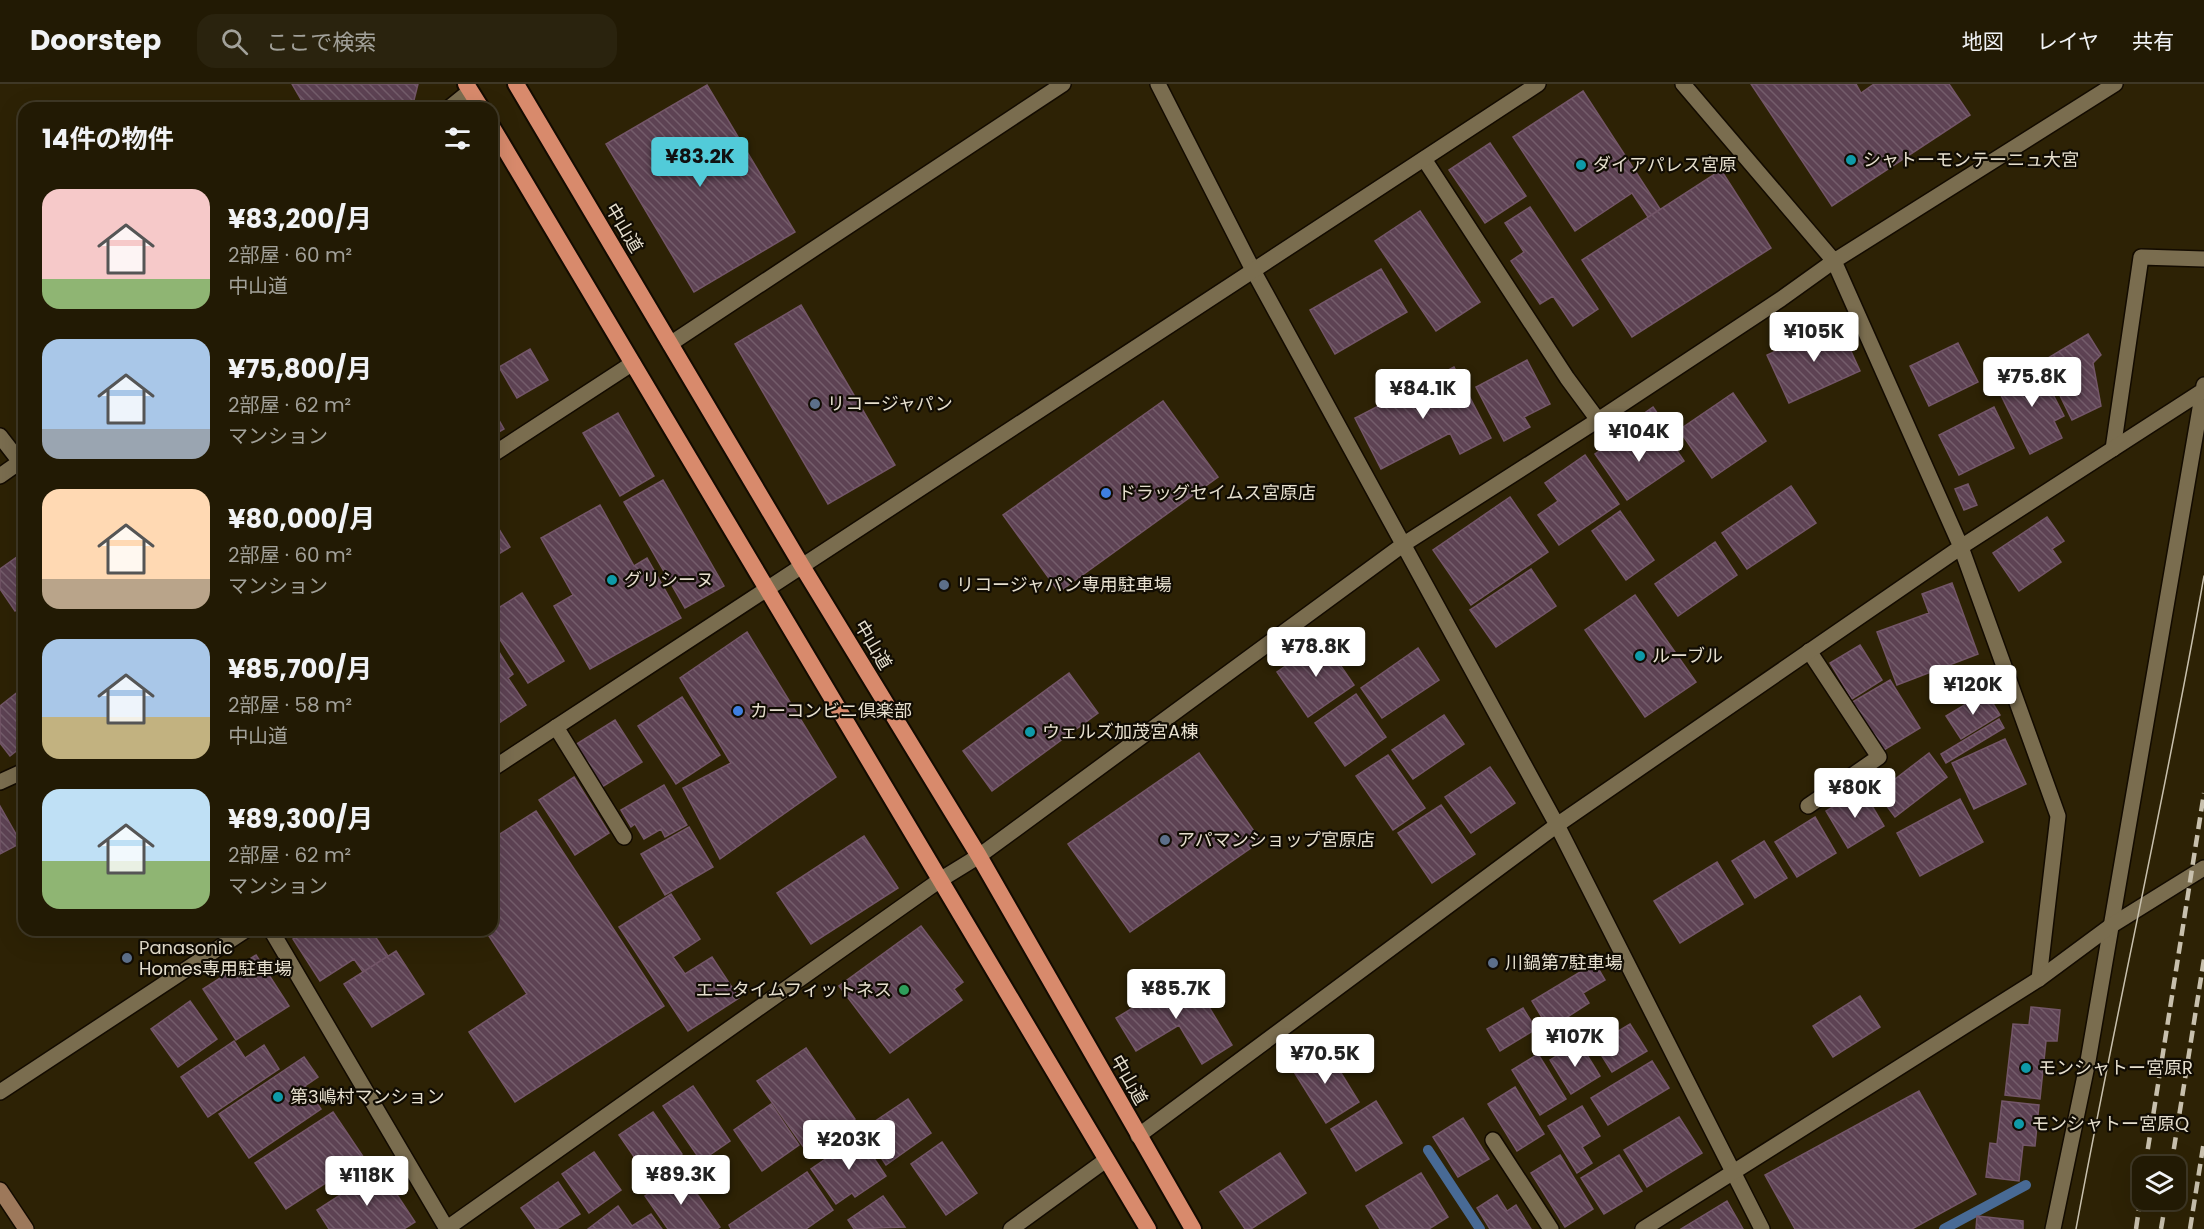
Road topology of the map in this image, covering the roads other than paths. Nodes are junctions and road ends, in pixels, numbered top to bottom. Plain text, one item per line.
1 (516, 84) edge
2 (1063, 84) edge
3 (1158, 84) edge
4 (1538, 84) edge
5 (1683, 84) edge
6 (2115, 84) edge
7 (468, 87) edge
8 (454, 102) edge
9 (477, 102) edge
10 (498, 137) edge
11 (1424, 159) junction
12 (2204, 259) edge
13 (1834, 261) junction
14 (1254, 272) junction
15 (670, 344) junction
16 (633, 363) junction
17 (2204, 389) edge
18 (1598, 420) junction
19 (0, 436) edge
20 (2113, 449) junction
21 (498, 452) edge
22 (18, 457) edge
23 (18, 466) edge
24 (0, 476) edge
25 (1404, 544) junction
26 (1961, 547) junction
27 (802, 566) junction
28 (767, 589) junction
29 (1809, 651) junction
30 (556, 727) junction
31 (498, 765) edge
32 (18, 774) edge
33 (0, 782) edge
34 (1808, 806) dead end
35 (1557, 825) junction
36 (624, 837) dead end
37 (979, 856) junction
38 (2204, 868) edge
39 (940, 880) junction
40 (2112, 924) junction
41 (237, 936) edge
42 (275, 936) edge
43 (2039, 979) junction
44 (0, 1092) edge
45 (1138, 1136) junction
46 (1492, 1140) dead end
47 (1106, 1160) junction
48 (1732, 1173) junction
49 (0, 1190) edge
50 (26, 1229) edge
51 (447, 1229) edge
52 (1011, 1229) edge
53 (1148, 1229) edge
54 (1193, 1229) edge
55 (1551, 1229) edge
56 (1643, 1229) edge
57 (1762, 1229) edge
58 (2053, 1229) edge

1 - 15 highway, 中山道
2 - 15 street
3 - 14 street
4 - 11 street
5 - 13 street
6 - 13 street
7 - 8 street
7 - 9 highway
10 - 16 highway
11 - 14 street
11 - 18 street
12 - 20 street
13 - 18 street
13 - 26 street
14 - 25 street
14 - 27 street
15 - 27 highway, 中山道
16 - 21 street
16 - 28 highway
17 - 20 street
17 - 40 street
18 - 25 street
19 - 22 street
20 - 26 street
23 - 24 street
25 - 35 street
25 - 37 street
26 - 29 street
26 - 43 street
27 - 28 street
27 - 37 highway, 中山道
28 - 30 street
28 - 39 highway
29 - 34 street
29 - 35 street
30 - 31 street
30 - 36 street
32 - 33 street
35 - 45 street
35 - 48 street
37 - 39 street
37 - 45 highway, 中山道
38 - 40 street
39 - 47 highway
39 - 51 street
40 - 43 street
40 - 58 street
41 - 44 street
42 - 51 street
43 - 48 street
45 - 54 highway, 中山道
46 - 55 street
47 - 52 street
47 - 53 highway
48 - 56 street
48 - 57 street
49 - 50 main road

